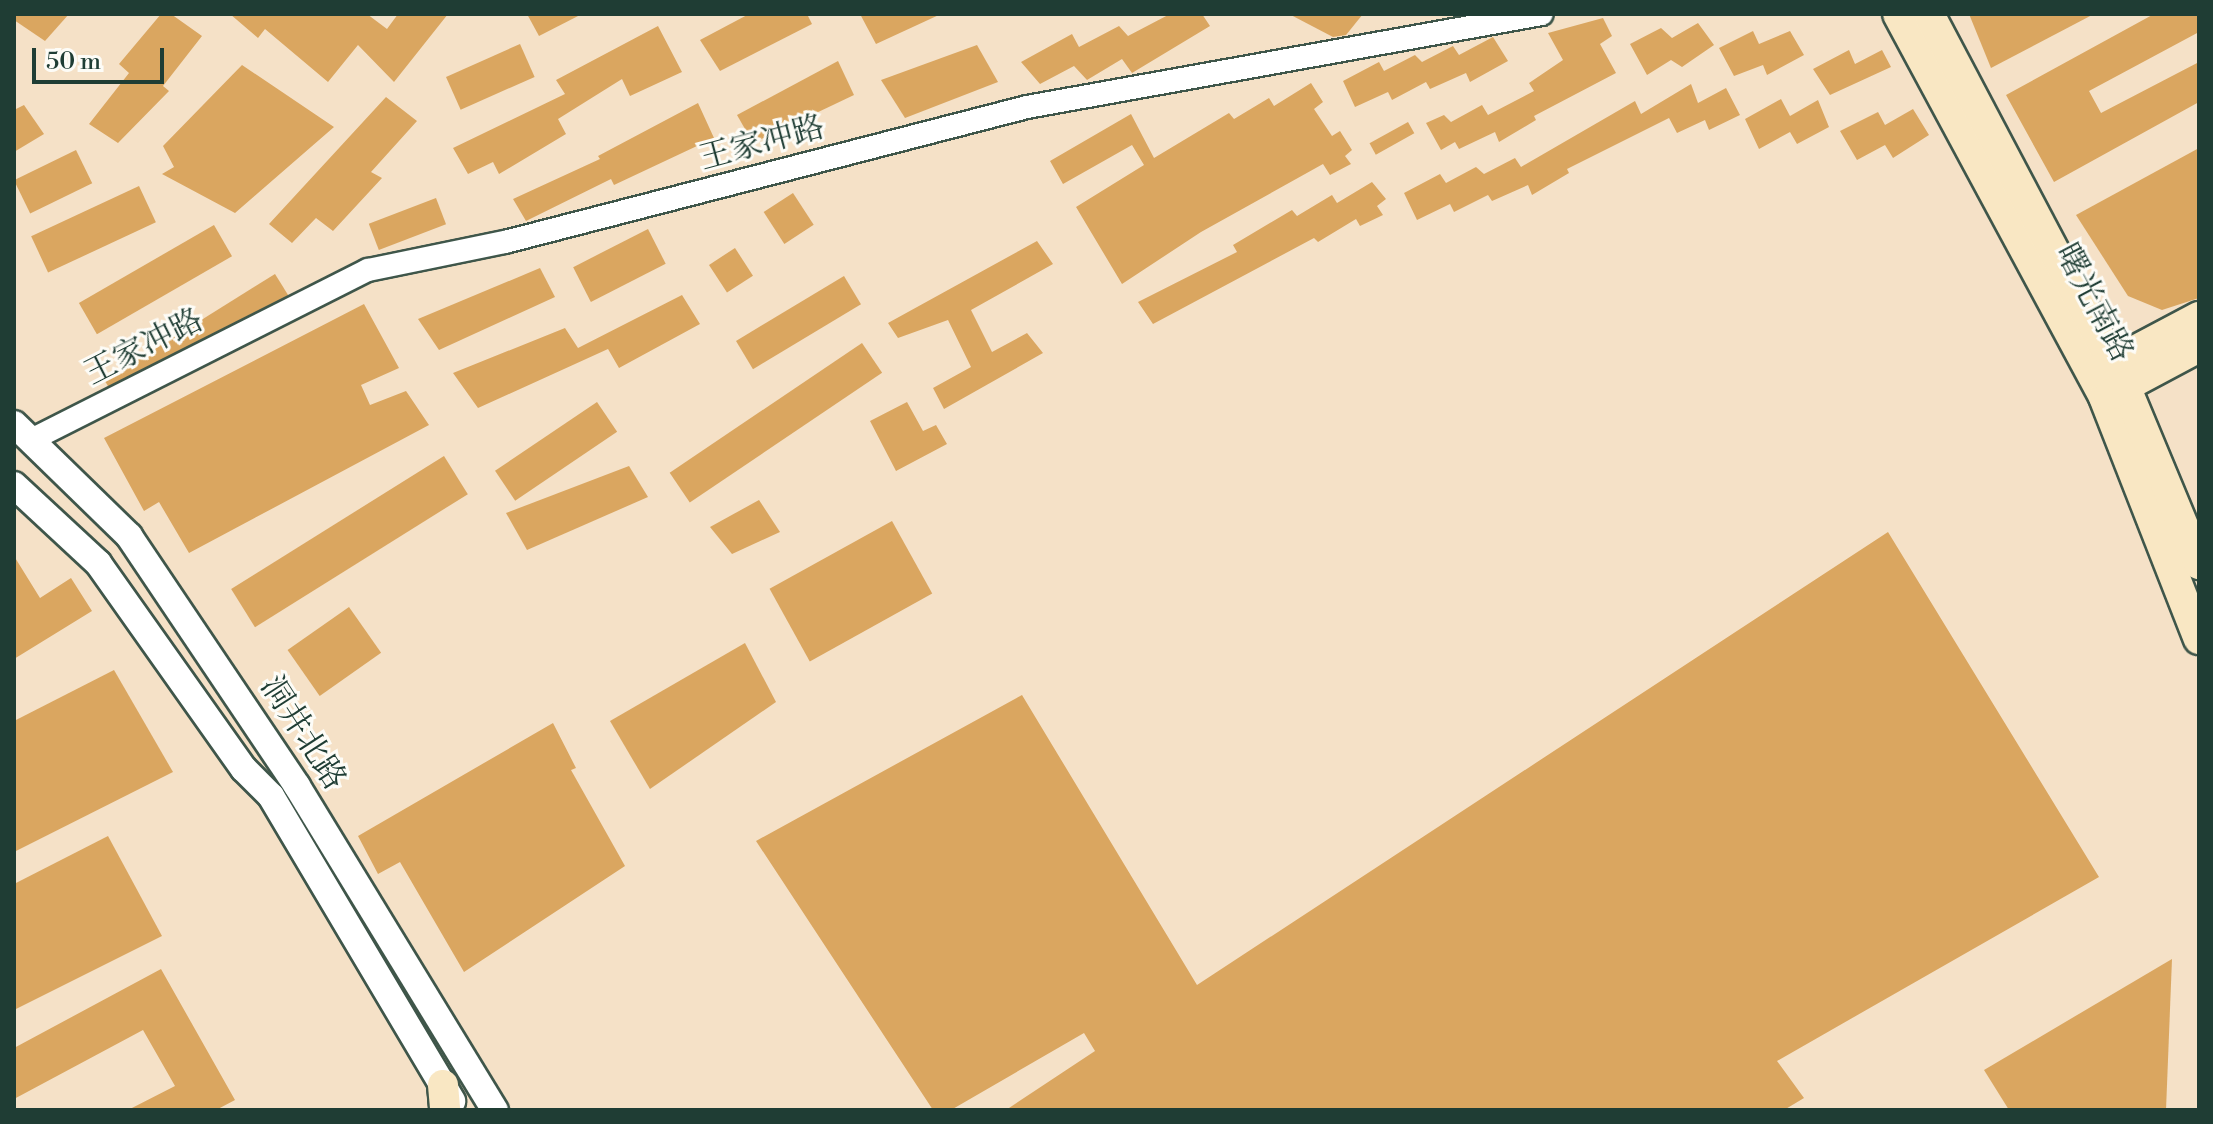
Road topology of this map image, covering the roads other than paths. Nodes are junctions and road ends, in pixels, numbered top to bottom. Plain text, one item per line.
1 (1542, 14) edge
2 (1898, 14) edge
3 (1929, 14) edge
4 (2199, 317) edge
5 (2199, 347) edge
6 (2108, 380) junction
7 (23, 432) edge
8 (14, 485) edge
9 (2199, 564) edge
10 (2199, 639) edge
11 (448, 1102) edge
12 (495, 1110) edge

1 - 7 street, 王家冲路
2 - 6 main road, 曙光南路
3 - 6 main road, 曙光南路
4 - 6 main road
5 - 6 main road
6 - 9 main road, 曙光南路
6 - 10 main road, 曙光南路
7 - 12 street, 洞井北路
8 - 11 street, 洞井北路

